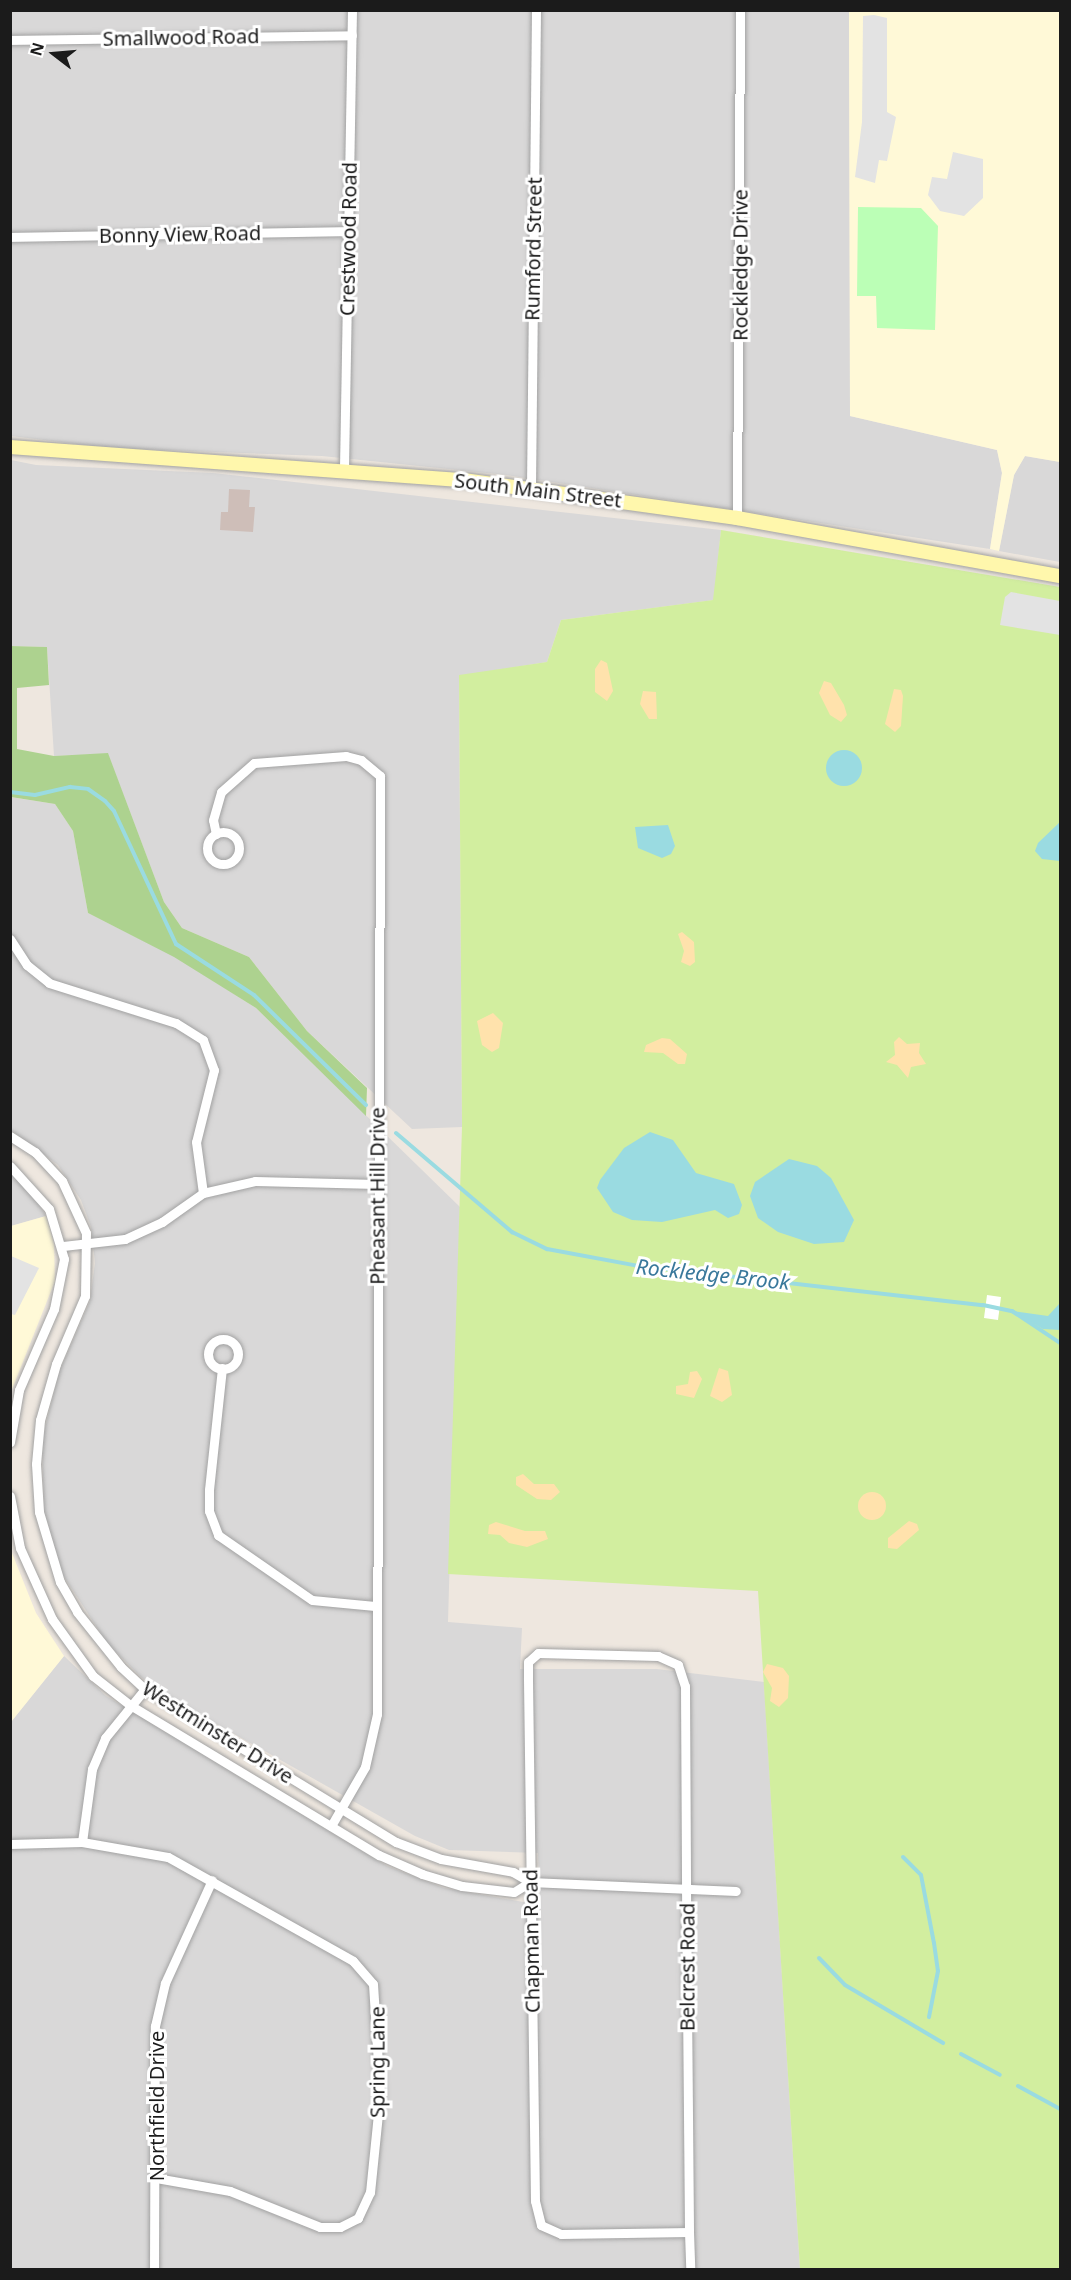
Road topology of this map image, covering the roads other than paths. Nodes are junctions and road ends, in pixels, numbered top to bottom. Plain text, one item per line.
1 (352, 10) edge
2 (536, 10) edge
3 (740, 10) edge
4 (352, 35) junction
5 (10, 40) edge
6 (349, 231) junction
7 (10, 237) edge
8 (10, 447) edge
9 (344, 468) junction
10 (531, 488) junction
11 (736, 518) junction
12 (1060, 576) edge
13 (216, 834) dead end
14 (10, 939) edge
15 (10, 1136) edge
16 (10, 1166) edge
17 (377, 1184) junction
18 (203, 1193) junction
19 (63, 1246) junction
20 (88, 1246) junction
21 (222, 1368) dead end
22 (10, 1442) edge
23 (10, 1496) edge
24 (375, 1606) junction
25 (678, 1665) joint
26 (145, 1689) junction
27 (130, 1705) junction
28 (342, 1808) junction
29 (331, 1826) junction
30 (82, 1842) junction
31 (10, 1844) edge
32 (212, 1880) junction
33 (530, 1882) junction
34 (686, 1886) junction
35 (736, 1891) dead end
36 (156, 2178) junction
37 (689, 2232) junction
38 (154, 2270) edge
39 (690, 2270) edge

1 - 4 street, Crestwood Road
2 - 10 street, Rumford Street
3 - 11 street, Rockledge Drive
4 - 5 street, Smallwood Road
4 - 6 street, Crestwood Road
6 - 7 street, Bonny View Road
6 - 9 street, Crestwood Road
8 - 9 main road, South Main Street
9 - 10 main road, South Main Street
10 - 11 main road, South Main Street
11 - 12 main road, South Main Street
13 - 17 street, Pheasant Hill Drive
14 - 18 street
15 - 20 street, Westminster Drive
16 - 19 street
17 - 18 street
17 - 24 street, Pheasant Hill Drive
18 - 20 street
19 - 20 street
19 - 22 street
20 - 26 street, Westminster Drive
21 - 24 street
23 - 27 street, Westminster Drive
24 - 28 street, Pheasant Hill Drive
25 - 33 street, Chapman Road
25 - 34 street, Belcrest Road
26 - 27 street
26 - 28 street, Westminster Drive
27 - 29 street, Westminster Drive
27 - 30 street
28 - 29 street, Pheasant Hill Drive
28 - 33 street, Westminster Drive
29 - 33 street, Westminster Drive
30 - 31 street, Spring Lane
30 - 32 street, Spring Lane
32 - 36 street, Northfield Drive
32 - 36 street, Spring Lane
33 - 34 street, Westminster Drive
33 - 37 street, Chapman Road
34 - 35 street, Westminster Drive
34 - 37 street, Belcrest Road
36 - 38 street, Northfield Drive
37 - 39 street, Belcrest Road

